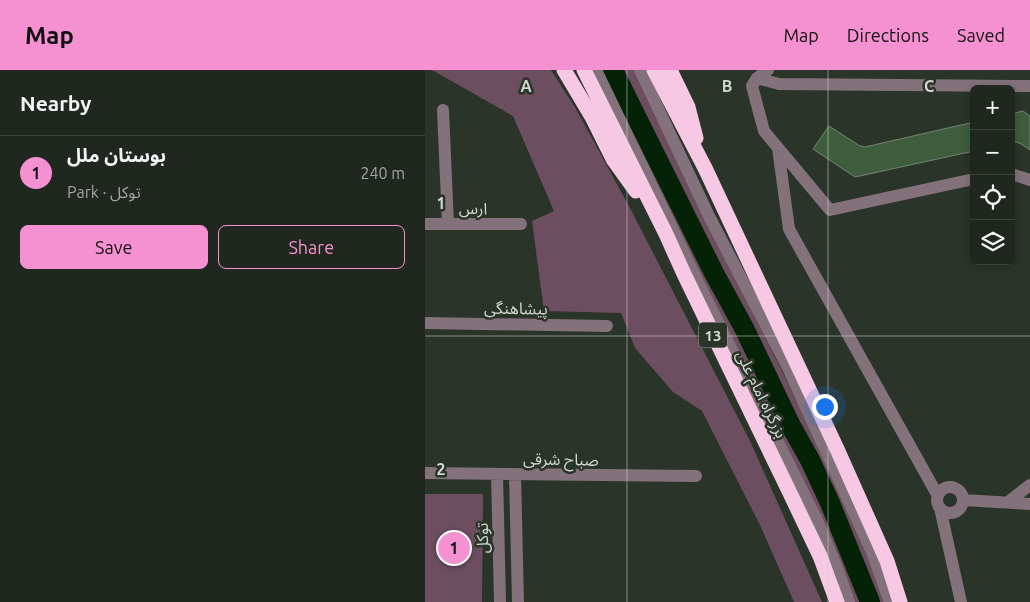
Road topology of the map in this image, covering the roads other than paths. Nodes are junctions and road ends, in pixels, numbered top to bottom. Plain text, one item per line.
1 (564, 70) edge
2 (583, 70) edge
3 (597, 70) edge
4 (640, 70) edge
5 (654, 70) edge
6 (670, 70) edge
7 (768, 70) edge
8 (757, 78) junction
9 (1030, 86) edge
10 (443, 110) dead end
11 (778, 148) junction
12 (705, 168) junction
13 (1014, 175) edge
14 (970, 180) edge
15 (1030, 180) edge
16 (425, 224) edge
17 (448, 224) junction
18 (521, 224) dead end
19 (666, 234) junction
20 (425, 323) edge
21 (607, 326) dead end
22 (425, 473) edge
23 (497, 474) junction
24 (515, 474) junction
25 (696, 476) dead end
26 (1030, 485) edge
27 (963, 500) junction
28 (939, 502) junction
29 (1007, 502) junction
30 (1030, 504) edge
31 (500, 602) edge
32 (518, 602) edge
33 (837, 602) edge
34 (849, 602) edge
35 (890, 602) edge
36 (900, 602) edge
37 (961, 602) edge

1 - 19 highway
2 - 19 highway, بزرگراه امام علی / 13
3 - 34 street
4 - 35 street
5 - 12 highway
6 - 12 highway
7 - 8 street
8 - 9 street
8 - 11 street
10 - 17 street
11 - 14 street
11 - 28 street
12 - 36 highway
13 - 15 street
16 - 17 street, ارس
17 - 18 street, ارس
19 - 33 highway, بزرگراه امام علی / 13
20 - 21 street, پیشاهنگی
22 - 23 street, صباح شرقی
23 - 24 street, صباح شرقی
23 - 31 street, توکل
24 - 25 street, صباح شرقی
24 - 32 street
26 - 29 street
27 - 28 street
27 - 28 street
27 - 29 street
28 - 37 street
29 - 30 street

